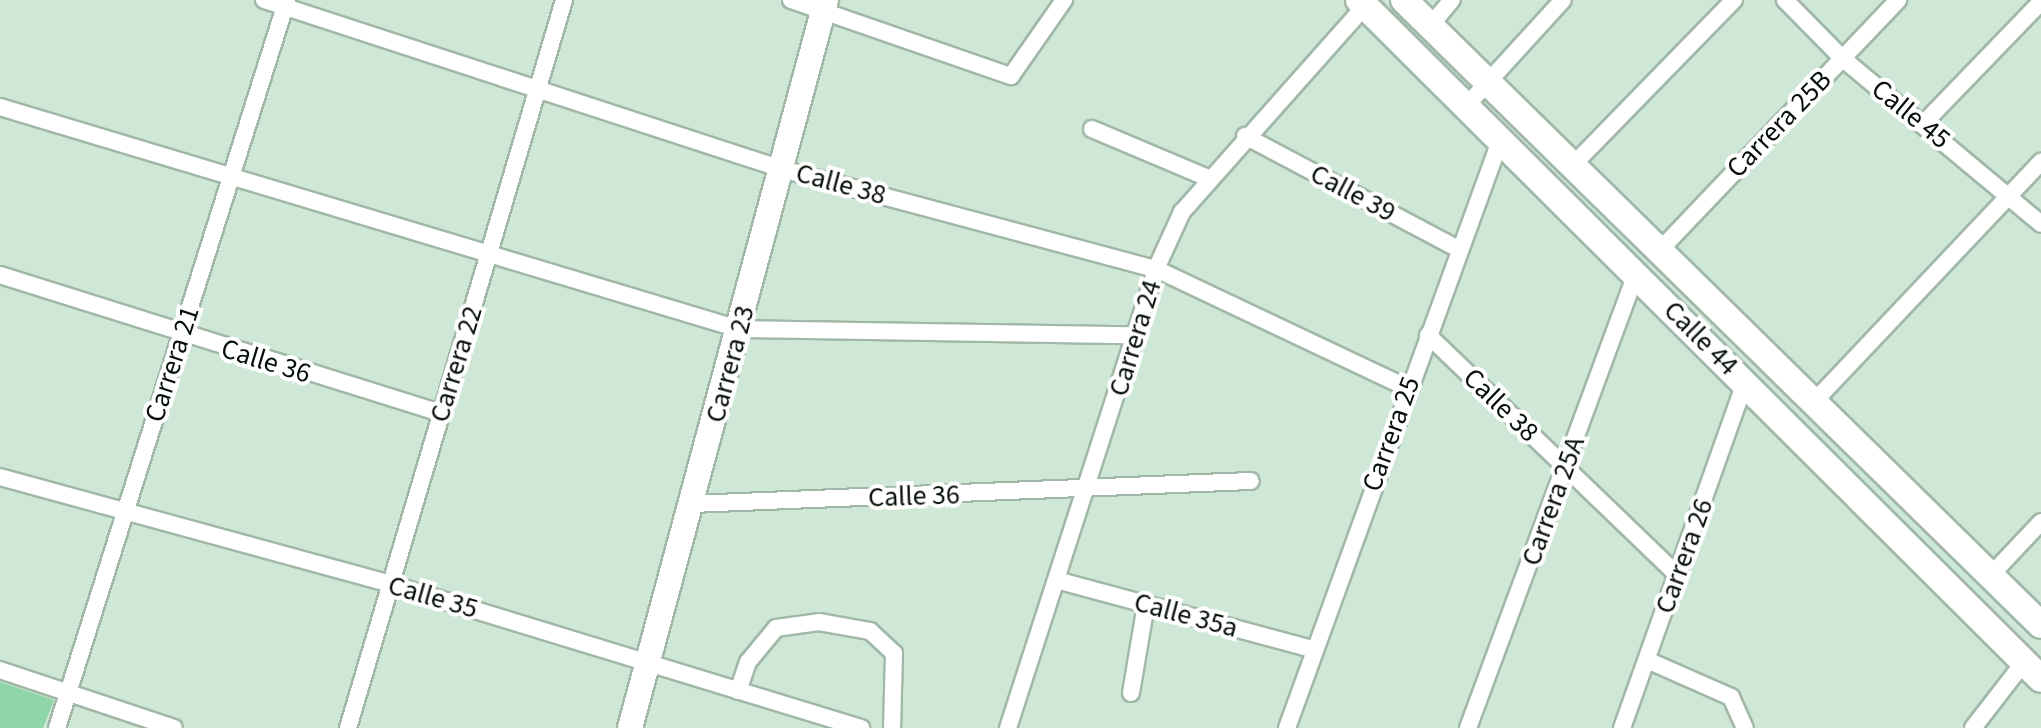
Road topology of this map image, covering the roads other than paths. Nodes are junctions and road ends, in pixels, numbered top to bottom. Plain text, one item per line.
1 (264, 0) edge
2 (564, 0) edge
3 (791, 0) edge
4 (1064, 0) edge
5 (1404, 0) edge
6 (1452, 0) edge
7 (1563, 0) edge
8 (1734, 0) edge
9 (1785, 0) edge
10 (1898, 0) edge
11 (286, 3) edge
12 (1362, 3) edge
13 (824, 5) edge
14 (2036, 6) edge
15 (1430, 26) junction
16 (1842, 58) junction
17 (1489, 80) junction
18 (537, 89) junction
19 (1467, 105) junction
20 (0, 107) edge
21 (1924, 123) junction
22 (1092, 129) dead end
23 (1245, 136) junction
24 (1500, 141) junction
25 (2041, 162) edge
26 (1572, 166) junction
27 (782, 169) junction
28 (234, 177) junction
29 (1208, 178) junction
30 (2009, 196) junction
31 (2041, 224) edge
32 (1661, 249) junction
33 (1460, 250) junction
34 (488, 254) junction
35 (1156, 269) junction
36 (1636, 273) junction
37 (0, 275) edge
38 (739, 329) junction
39 (1137, 335) junction
40 (1428, 335) junction
41 (181, 336) junction
42 (1745, 383) junction
43 (1408, 388) junction
44 (1811, 405) junction
45 (441, 413) junction
46 (1566, 467) junction
47 (0, 477) edge
48 (1251, 481) dead end
49 (1089, 490) junction
50 (692, 504) junction
51 (125, 512) junction
52 (2041, 522) edge
53 (1677, 575) junction
54 (1991, 575) junction
55 (1060, 581) junction
56 (390, 584) junction
57 (1146, 604) junction
58 (2041, 625) edge
59 (1312, 649) junction
60 (1647, 660) junction
61 (648, 661) junction
62 (0, 670) edge
63 (2032, 671) edge
64 (738, 691) junction
65 (68, 693) junction
66 (1131, 693) dead end
67 (57, 728) edge
68 (174, 728) edge
69 (348, 728) edge
70 (630, 728) edge
71 (862, 728) edge
72 (892, 728) edge
73 (1008, 728) edge
74 (1287, 728) edge
75 (1468, 728) edge
76 (1622, 728) edge
77 (1745, 728) edge
78 (1973, 728) edge

1 - 11 street, Calle 38
2 - 18 street, Carrera 22
3 - 13 street
4 - 13 street
5 - 15 main road, Calle 44
6 - 15 street
7 - 17 street
8 - 26 street
9 - 16 street, Calle 45
10 - 16 street, Carrera 25B
11 - 18 street, Calle 38
11 - 28 street, Carrera 21
12 - 19 main road, Calle 44
12 - 23 street, Carrera 24
13 - 27 street, Carrera 23
14 - 21 street
15 - 17 main road, Calle 44
16 - 21 street, Calle 45
16 - 32 street, Carrera 25B
17 - 19 street
17 - 26 main road, Calle 44
18 - 27 street, Calle 38
18 - 34 street, Carrera 22
19 - 24 main road, Calle 44
20 - 28 street
21 - 30 street, Calle 45
22 - 29 street
23 - 29 street, Carrera 24
23 - 33 street, Calle 39
24 - 33 street, Carrera 25
24 - 36 main road, Calle 44
25 - 30 street
26 - 32 main road, Calle 44
27 - 35 street, Calle 38
27 - 38 street, Carrera 23
28 - 34 street
28 - 41 street, Carrera 21
29 - 35 street, Carrera 24
30 - 31 street, Calle 45
30 - 44 street
32 - 44 main road, Calle 44
33 - 40 street, Carrera 25
34 - 38 street
34 - 45 street, Carrera 22
35 - 39 street, Carrera 24
35 - 43 street, Calle 38
36 - 42 main road, Calle 44
36 - 46 street, Carrera 25A
37 - 41 street, Calle 36
38 - 39 street
38 - 50 street, Carrera 23
39 - 49 street, Carrera 24
40 - 43 street, Carrera 25
40 - 46 street, Calle 38
41 - 45 street, Calle 36
41 - 51 street, Carrera 21
42 - 53 street, Carrera 26
42 - 63 main road, Calle 44
43 - 59 street, Carrera 25
44 - 54 main road, Calle 44
45 - 56 street, Carrera 22
46 - 53 street, Calle 38
46 - 75 street, Carrera 25A
47 - 51 street, Calle 35
48 - 49 street, Calle 36
49 - 50 street, Calle 36
49 - 55 street, Carrera 24
50 - 61 street, Carrera 23
51 - 56 street, Calle 35
51 - 65 street, Carrera 21
52 - 54 street
53 - 60 street, Carrera 26
54 - 58 main road, Calle 44
55 - 57 street, Calle 35a
55 - 73 street, Carrera 24
56 - 61 street, Calle 35
56 - 69 street, Carrera 22
57 - 59 street, Calle 35a
57 - 66 street
59 - 74 street, Carrera 25
60 - 76 street, Carrera 26
60 - 77 street
61 - 64 street, Calle 35
61 - 70 street, Carrera 23
62 - 65 street
63 - 78 street
64 - 71 street, Calle 35
64 - 72 street
65 - 67 street, Carrera 21
65 - 68 street

